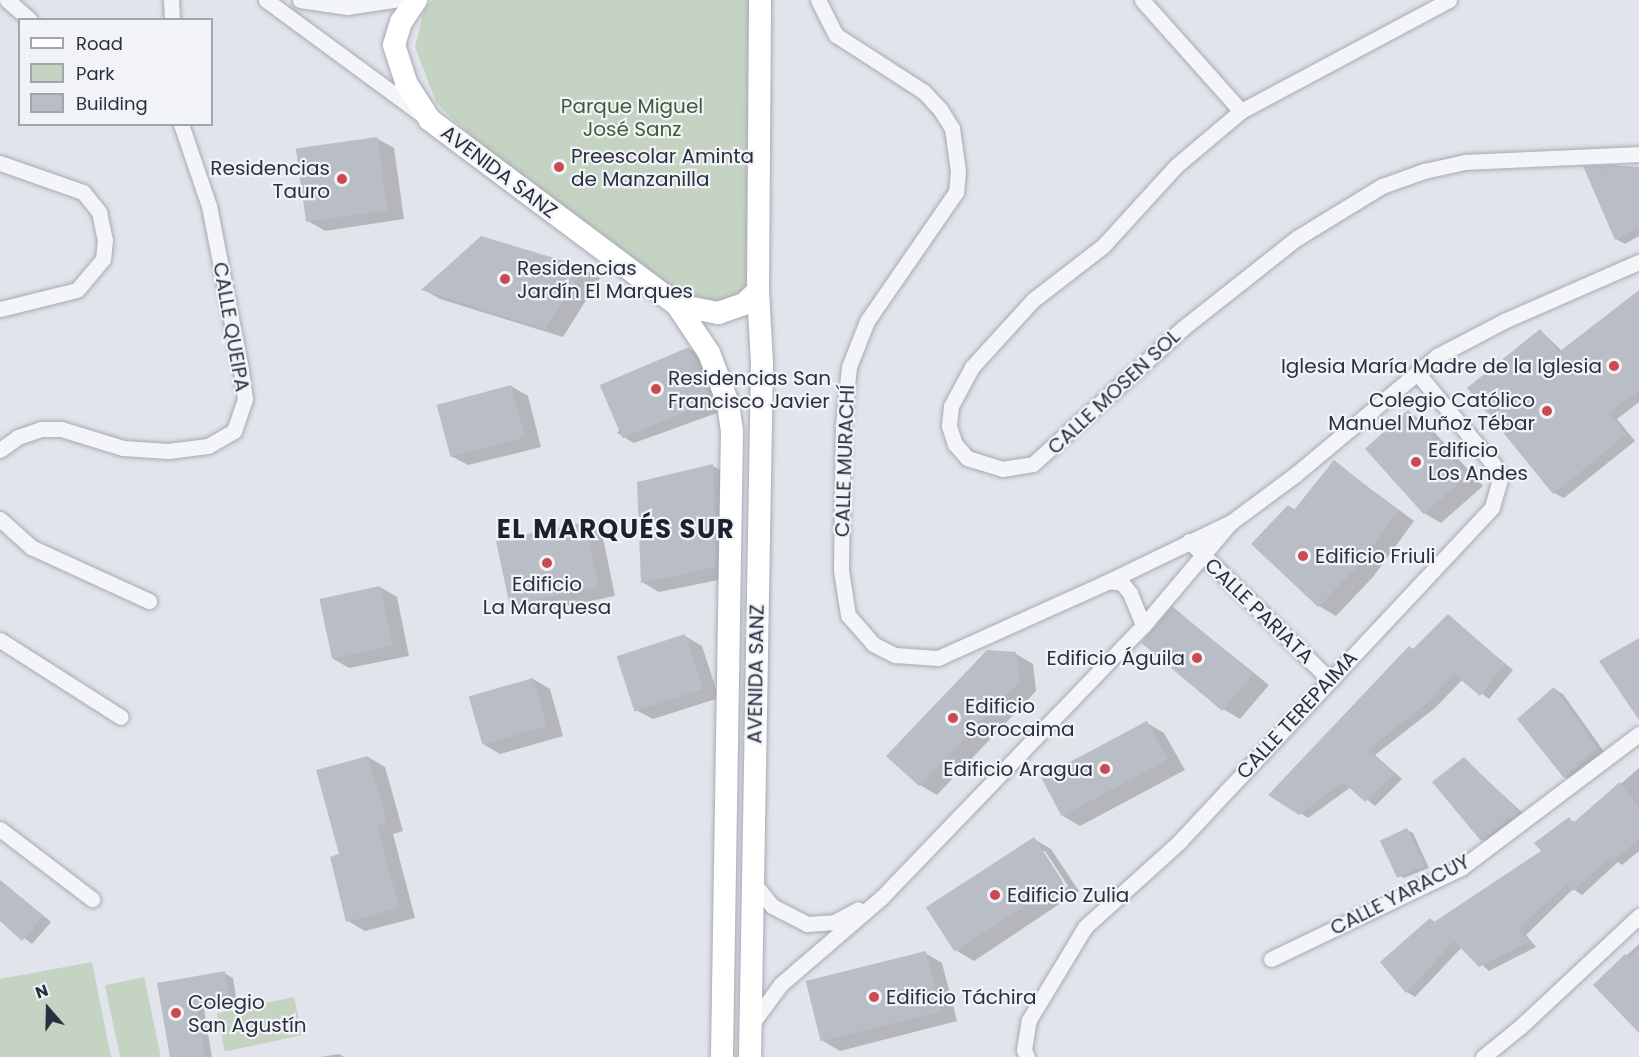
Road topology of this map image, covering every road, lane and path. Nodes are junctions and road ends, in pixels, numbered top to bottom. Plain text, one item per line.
1 (7, 0) edge
2 (171, 0) edge
3 (266, 0) edge
4 (300, 0) edge
5 (394, 0) edge
6 (416, 0) edge
7 (760, 0) edge
8 (818, 0) edge
9 (1142, 0) edge
10 (1449, 0) edge
11 (28, 18) edge
12 (172, 18) edge
13 (1241, 111) junction
14 (430, 120) junction
15 (182, 126) edge
16 (1639, 154) edge
17 (0, 163) edge
18 (1639, 262) edge
19 (758, 291) junction
20 (677, 305) junction
21 (0, 309) edge
22 (1418, 374) junction
23 (0, 450) edge
24 (0, 519) edge
25 (1230, 523) junction
26 (1189, 541) junction
27 (1203, 556) junction
28 (1109, 581) junction
29 (149, 601) dead end
30 (1143, 626) junction
31 (0, 640) edge
32 (1330, 680) junction
33 (121, 717) dead end
34 (1639, 734) edge
35 (0, 829) edge
36 (752, 881) junction
37 (882, 897) junction
38 (92, 899) dead end
39 (1639, 916) edge
40 (1270, 959) dead end
41 (753, 1022) junction
42 (722, 1057) edge
43 (750, 1057) edge
44 (1027, 1057) edge
45 (1483, 1057) edge

1 - 11 street
2 - 12 street
3 - 14 street
4 - 5 street
6 - 14 street, AVENIDA SANZ
7 - 19 street, AVENIDA SANZ
8 - 28 street, CALLE MURACHÍ
9 - 13 street
10 - 13 street, CALLE MOSEN SOL
13 - 16 street, CALLE MOSEN SOL
14 - 20 street, AVENIDA SANZ
15 - 23 street, CALLE QUEIPA
17 - 21 street
18 - 22 street
19 - 20 street, AVENIDA SANZ
19 - 36 street, AVENIDA SANZ
20 - 42 street, AVENIDA SANZ
22 - 25 street
22 - 32 street, CALLE TEREPAIMA
24 - 29 street
25 - 26 street, CALLE MURACHÍ
25 - 27 street
26 - 27 street, CALLE PARIATA
26 - 28 street, CALLE MURACHÍ
27 - 30 street
27 - 32 street, CALLE PARIATA
28 - 30 street
30 - 37 street
31 - 33 street
32 - 44 street, CALLE TEREPAIMA
34 - 40 street, CALLE YARACUY
35 - 38 street
36 - 37 street
36 - 41 street, AVENIDA SANZ
37 - 41 street
39 - 45 street
41 - 43 street, AVENIDA SANZ

